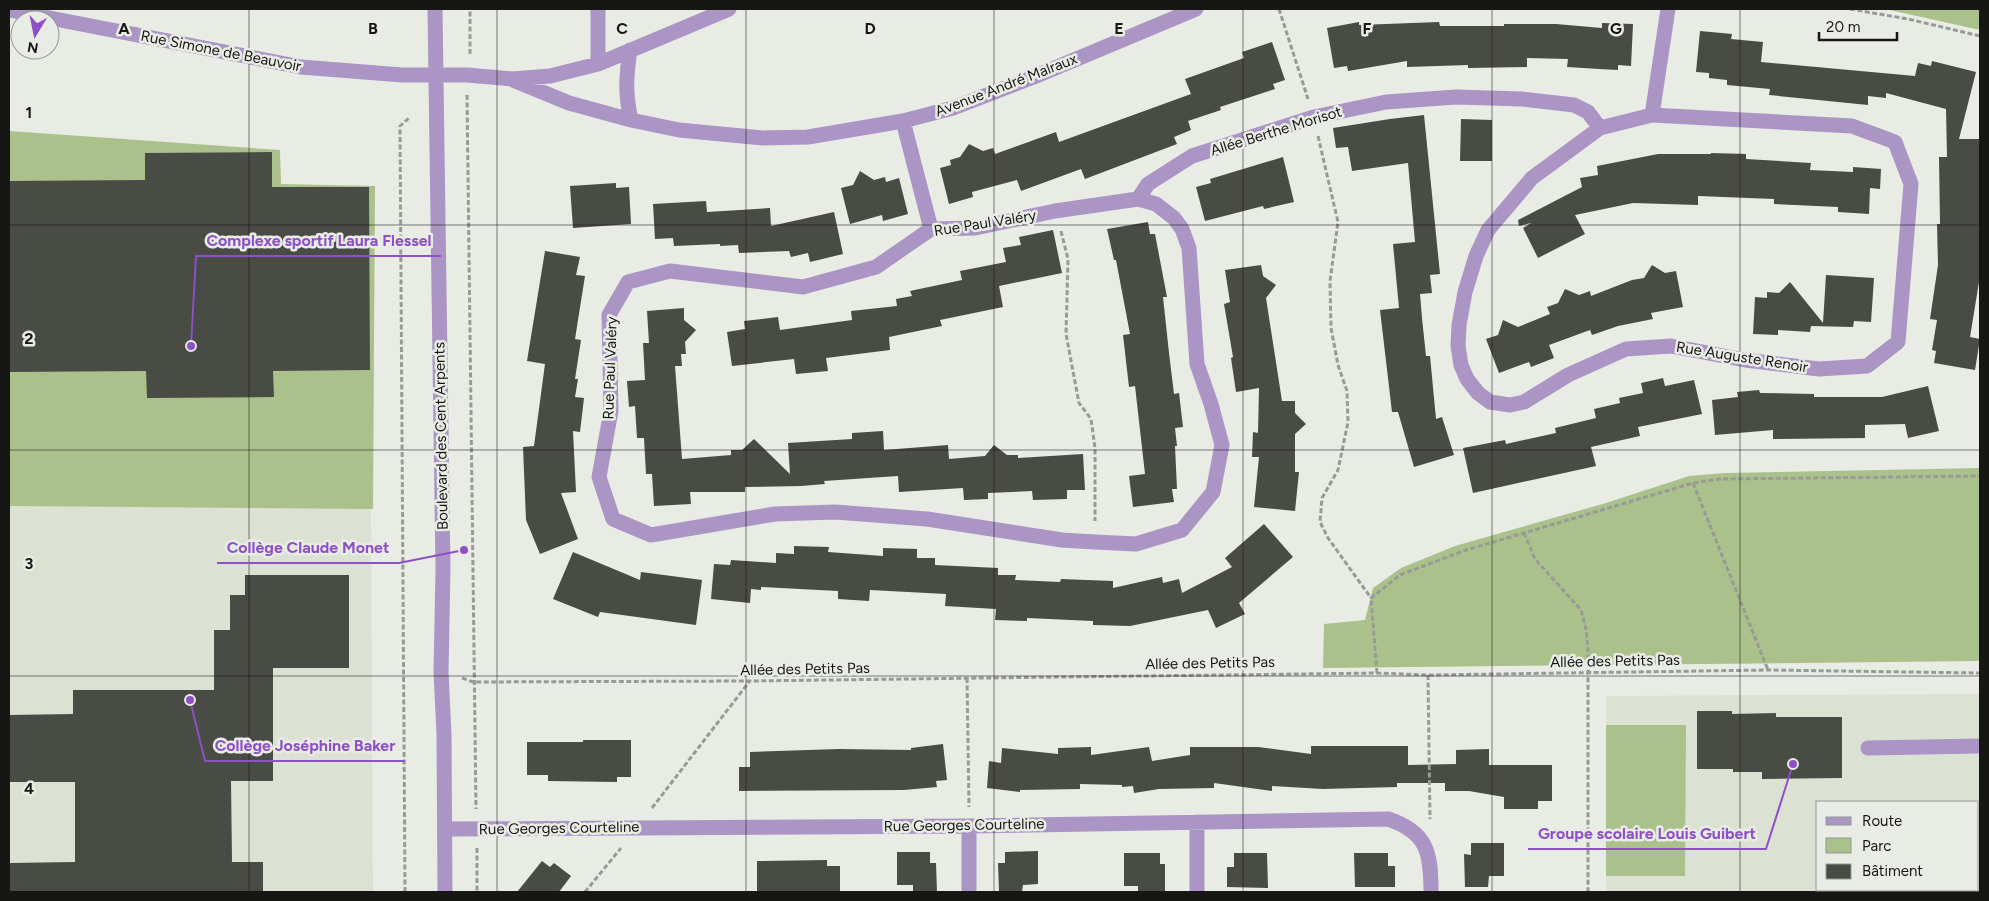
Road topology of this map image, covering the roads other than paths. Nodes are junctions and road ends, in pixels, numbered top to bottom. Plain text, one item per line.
1 (435, 9) edge
2 (598, 9) edge
3 (729, 9) edge
4 (1196, 9) edge
5 (1668, 9) edge
6 (9, 10) edge
7 (630, 50) junction
8 (598, 64) junction
9 (436, 74) junction
10 (512, 79) junction
11 (1652, 115) junction
12 (631, 120) junction
13 (903, 121) junction
14 (1600, 128) junction
15 (1138, 199) junction
16 (931, 229) junction
17 (1980, 746) edge
18 (1868, 748) dead end
19 (1197, 822) junction
20 (969, 826) junction
21 (445, 829) junction
22 (445, 892) edge
23 (969, 892) edge
24 (1197, 892) edge
25 (1431, 892) edge

1 - 9 street, Boulevard des Cent Arpents
2 - 8 street
3 - 7 street, Avenue André Malraux
4 - 13 street, Avenue André Malraux
5 - 11 street
6 - 9 street, Rue Simone de Beauvoir
7 - 8 street, Avenue André Malraux
7 - 12 street
8 - 10 street, Avenue André Malraux
9 - 10 street, Avenue André Malraux
9 - 21 street, Boulevard des Cent Arpents
10 - 12 street, Avenue André Malraux
11 - 14 street, Rue Auguste Renoir
11 - 14 street, Rue Auguste Renoir
12 - 13 street, Avenue André Malraux
13 - 16 street
14 - 15 street, Allée Berthe Morisot
15 - 16 street, Rue Paul Valéry
15 - 16 street, Rue Paul Valéry
17 - 18 street
19 - 20 street, Rue Georges Courteline
19 - 24 street
19 - 25 street, Rue Georges Courteline
20 - 21 street, Rue Georges Courteline
20 - 23 street
21 - 22 street, Boulevard des Cent Arpents

